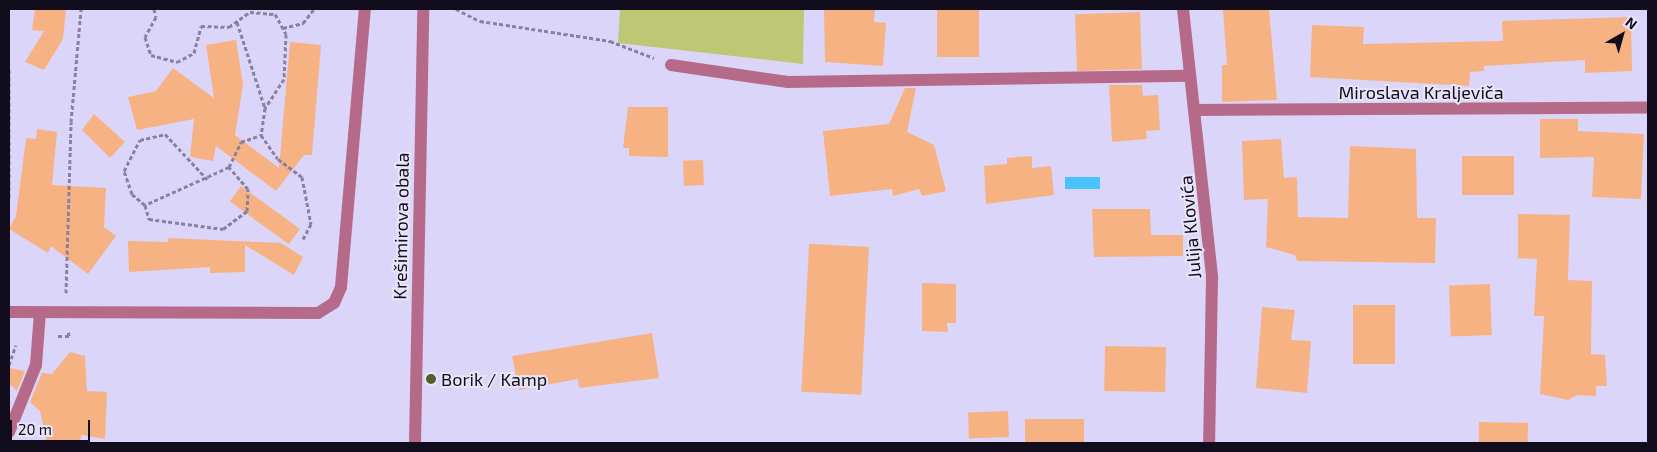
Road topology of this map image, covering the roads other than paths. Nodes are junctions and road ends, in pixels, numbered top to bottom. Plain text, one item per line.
1 (365, 9) edge
2 (423, 9) edge
3 (1182, 9) edge
4 (670, 65) road end
5 (1188, 76) junction
6 (1648, 108) edge
7 (1194, 110) junction
8 (9, 312) edge
9 (40, 312) junction
10 (9, 432) edge
11 (415, 443) edge
12 (1209, 443) edge

1 - 9 street
2 - 11 street, Krešimirova obala
3 - 5 street, Julija Klovića
4 - 5 street
5 - 7 street, Julija Klovića
6 - 7 street, Miroslava Kraljeviča
7 - 12 street, Julija Klovića
8 - 9 street
9 - 10 street

